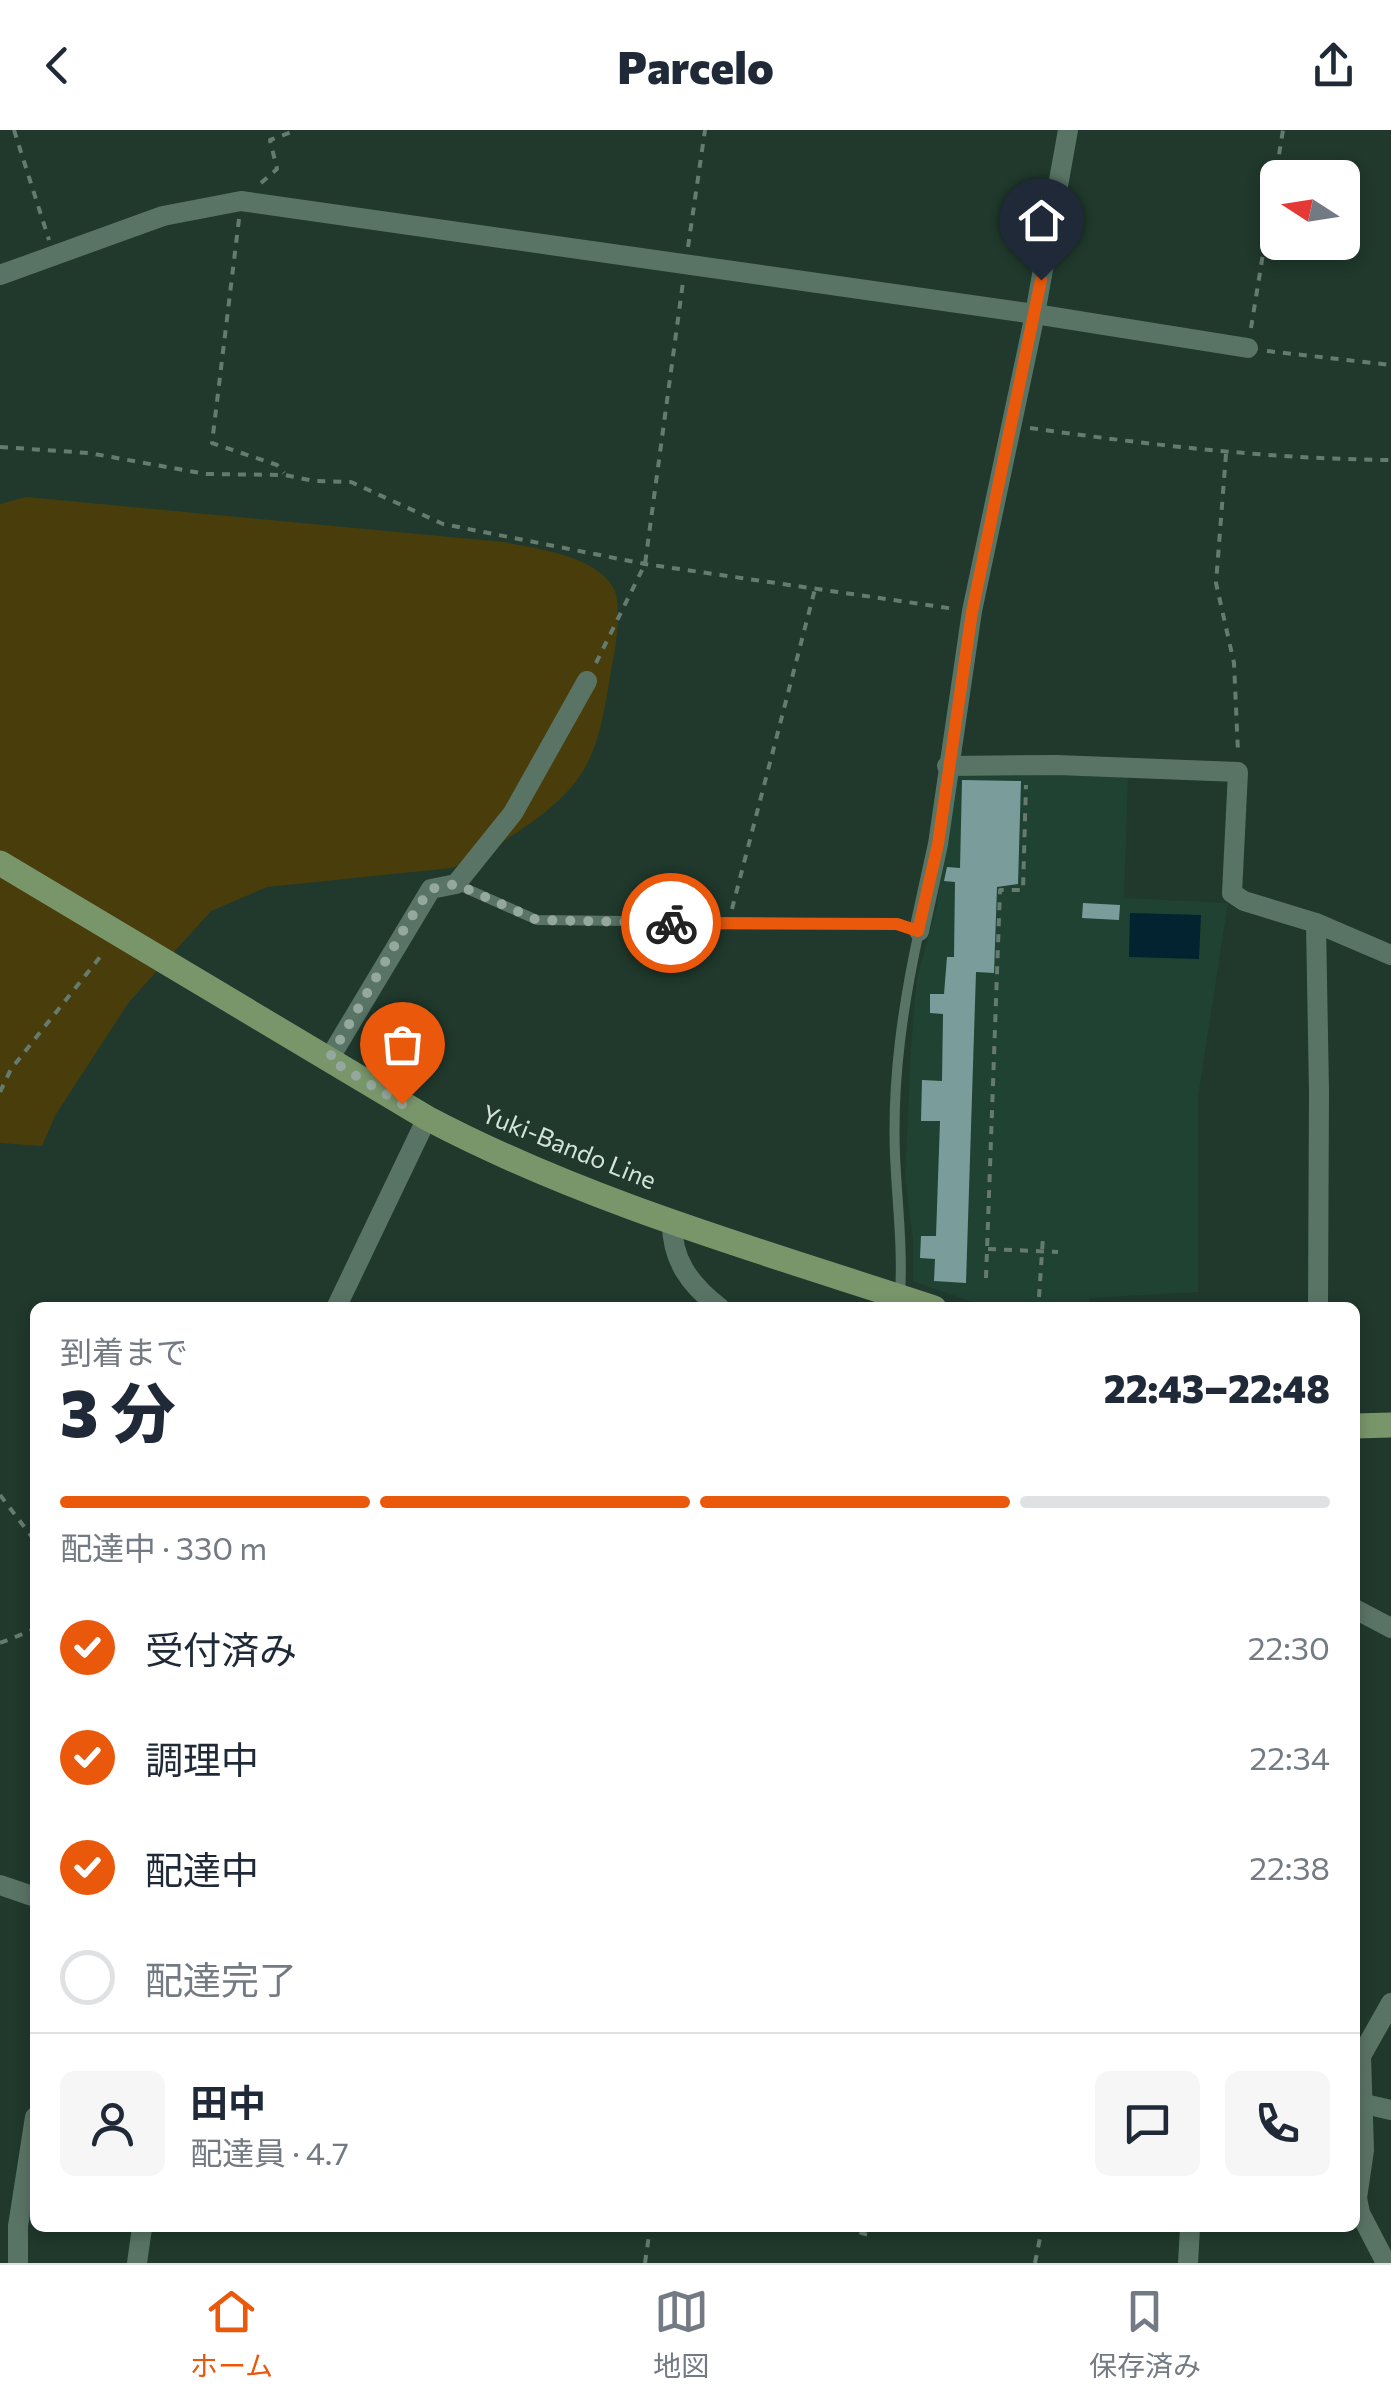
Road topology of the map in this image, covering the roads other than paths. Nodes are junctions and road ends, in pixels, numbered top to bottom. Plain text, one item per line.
1 (1068, 130) edge
2 (0, 275) edge
3 (1035, 314) junction
4 (1248, 348) road end
5 (587, 680) road end
6 (947, 766) junction
7 (0, 863) edge
8 (456, 884) junction
9 (1316, 923) junction
10 (918, 931) junction
11 (1391, 956) edge
12 (329, 1059) junction
13 (427, 1118) junction
14 (672, 1220) junction
15 (900, 1296) junction
16 (339, 1302) edge
17 (713, 1302) edge
18 (917, 1302) edge
19 (1318, 1302) edge
20 (1391, 1425) edge
21 (1360, 1426) edge
22 (1360, 1612) edge
23 (1391, 1628) edge
24 (0, 1885) edge
25 (30, 1895) edge
26 (1391, 2003) edge
27 (1360, 2053) edge
28 (1360, 2103) joint
29 (1391, 2110) edge
30 (30, 2149) edge
31 (1360, 2177) edge
32 (1360, 2213) edge
33 (141, 2232) edge
34 (1190, 2232) edge
35 (18, 2263) edge
36 (136, 2263) edge
37 (1188, 2263) edge
38 (1386, 2263) edge

1 - 3 street
2 - 3 street
3 - 4 street
3 - 6 street
5 - 8 street
6 - 9 street
6 - 10 street
7 - 12 main road, Yuki-Bando Line
8 - 10 lane
8 - 12 street
9 - 11 street
9 - 19 street
10 - 15 lane
12 - 13 main road, Yuki-Bando Line
13 - 14 main road, Yuki-Bando Line
13 - 16 street
14 - 15 main road, Yuki-Bando Line
14 - 17 street
15 - 18 main road, Yuki-Bando Line
20 - 21 main road
22 - 23 street
24 - 25 street
26 - 27 street
28 - 29 street
28 - 31 street
30 - 35 street
32 - 38 street
33 - 36 street
34 - 37 street

